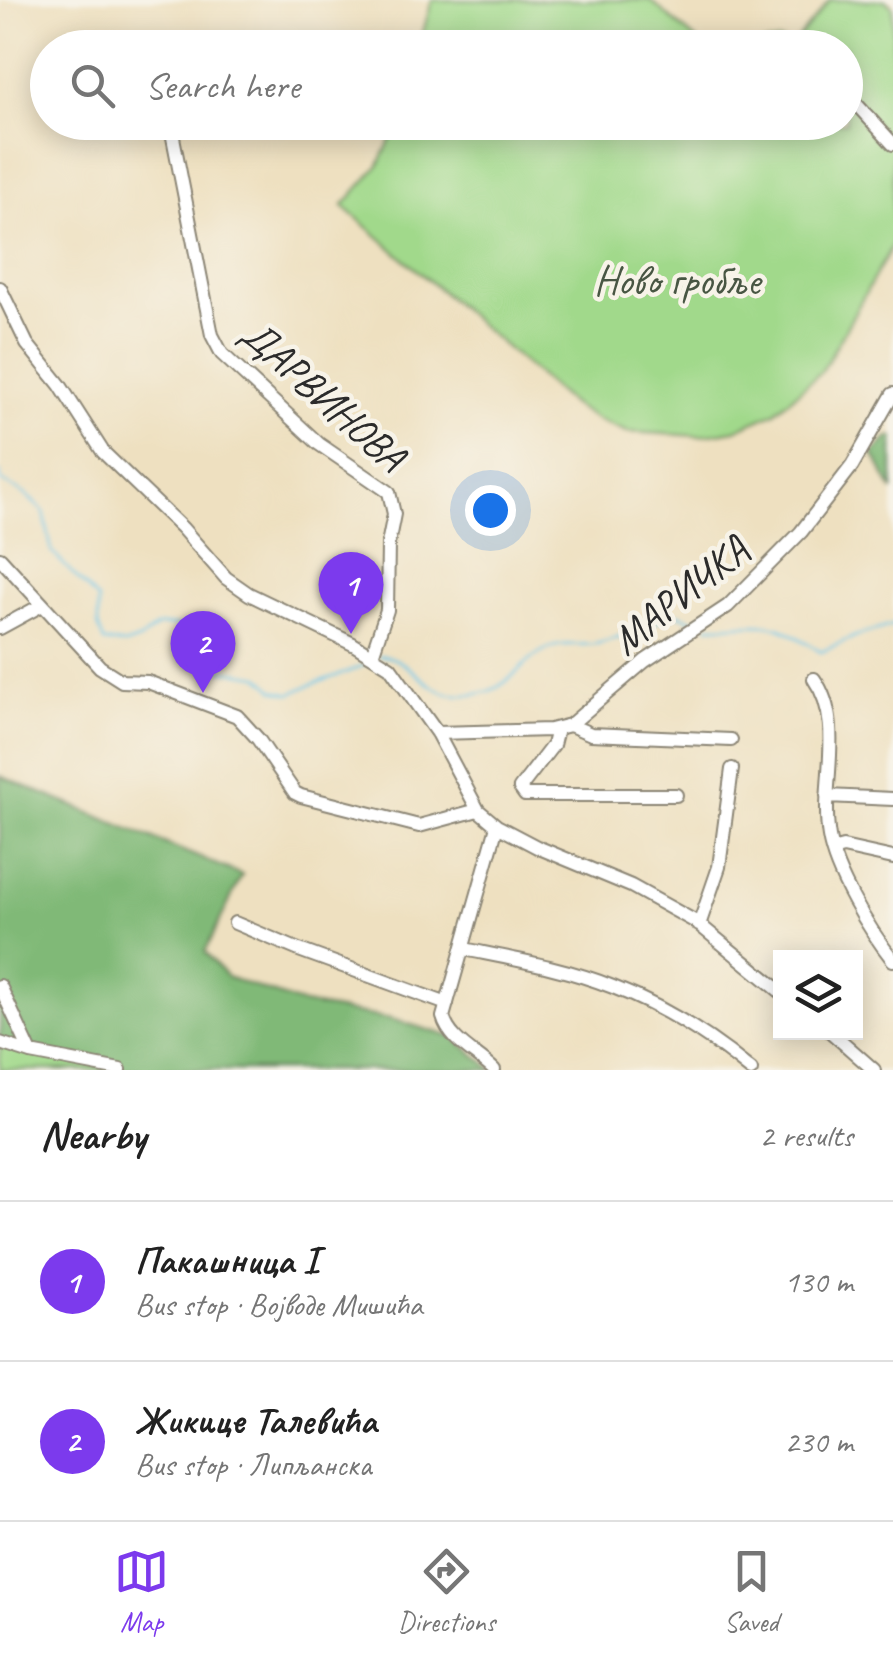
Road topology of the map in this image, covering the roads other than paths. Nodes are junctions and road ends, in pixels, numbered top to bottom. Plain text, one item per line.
1 (863, 111) edge
2 (174, 140) edge
3 (893, 144) edge
4 (0, 288) edge
5 (893, 394) edge
6 (0, 558) edge
7 (42, 605) junction
8 (0, 628) edge
9 (368, 653) junction
10 (814, 679) dead end
11 (563, 727) junction
12 (437, 732) junction
13 (731, 740) dead end
14 (732, 769) dead end
15 (676, 794) dead end
16 (826, 796) junction
17 (893, 799) edge
18 (478, 810) junction
19 (497, 826) junction
20 (832, 850) junction
21 (893, 858) edge
22 (235, 924) dead end
23 (700, 925) junction
24 (464, 948) junction
25 (893, 960) edge
26 (773, 985) edge
27 (0, 986) edge
28 (447, 1004) junction
29 (840, 1040) edge
30 (0, 1042) edge
31 (31, 1053) junction
32 (120, 1070) edge
33 (494, 1070) edge
34 (750, 1070) edge
35 (874, 1070) edge

1 - 3 street
2 - 9 street, ДАРВИНОВА
4 - 9 street
5 - 11 street, МАРИЧКА
6 - 7 street
7 - 8 street
7 - 18 street
9 - 12 street
10 - 16 street
11 - 12 street
11 - 13 street
11 - 15 street
12 - 18 street
14 - 23 street
16 - 17 street
16 - 20 street
18 - 19 street
19 - 23 street
19 - 24 street
20 - 21 street
20 - 25 street
22 - 28 street
23 - 26 street
24 - 28 street
24 - 34 street
27 - 31 street
28 - 33 street
29 - 35 street
30 - 31 street
31 - 32 street

